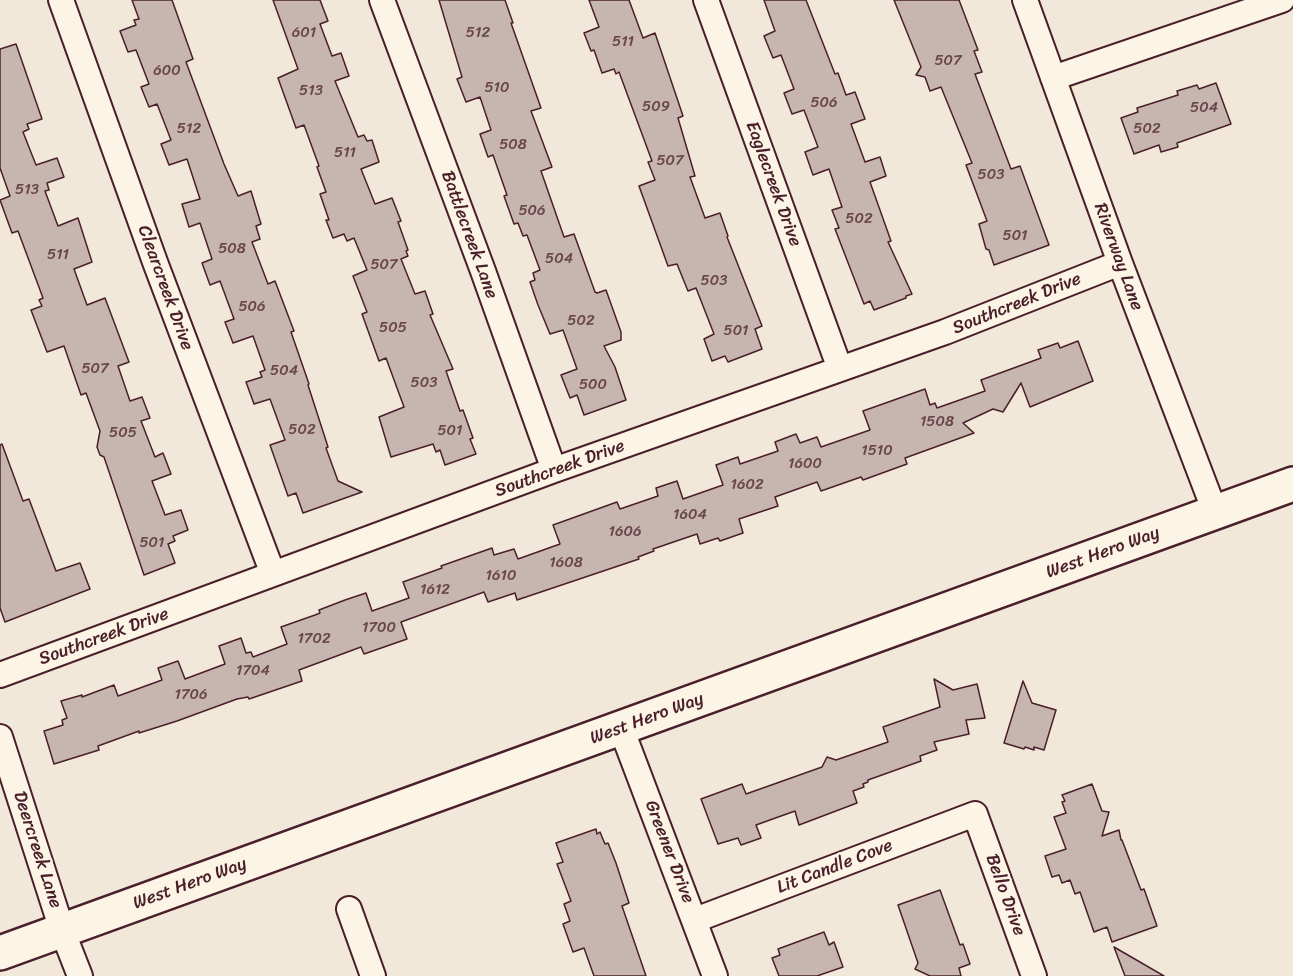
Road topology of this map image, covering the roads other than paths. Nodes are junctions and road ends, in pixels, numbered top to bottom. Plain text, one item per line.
1 (61, 0) edge
2 (382, 0) edge
3 (706, 0) edge
4 (1026, 0) edge
5 (1282, 0) edge
6 (1053, 78) junction
7 (1120, 263) junction
8 (840, 369) junction
9 (554, 471) junction
10 (1293, 484) edge
11 (1215, 512) junction
12 (273, 574) junction
13 (0, 675) edge
14 (621, 728) junction
15 (0, 737) edge
16 (975, 814) joint
17 (349, 909) dead end
18 (695, 920) junction
19 (62, 930) junction
20 (0, 952) edge
21 (80, 976) edge
22 (373, 976) edge
23 (715, 976) edge
24 (1034, 976) edge

1 - 12 street, Clearcreek Drive
2 - 9 street, Battlecreek Lane
3 - 8 street, Eaglecreek Drive
4 - 6 street, Riverway Lane
5 - 6 street
6 - 7 street, Riverway Lane
7 - 8 street, Southcreek Drive
7 - 11 street, Riverway Lane
8 - 9 street, Southcreek Drive
9 - 12 street, Southcreek Drive
10 - 11 main road, West Hero Way
11 - 14 main road, West Hero Way
12 - 13 street, Southcreek Drive
14 - 18 street, Greener Drive
14 - 19 main road, West Hero Way
15 - 19 street, Deercreek Lane
16 - 18 street, Lit Candle Cove
16 - 24 street, Bello Drive
17 - 22 street
18 - 23 street, Greener Drive
19 - 20 main road, West Hero Way
19 - 21 street, Deercreek Lane

